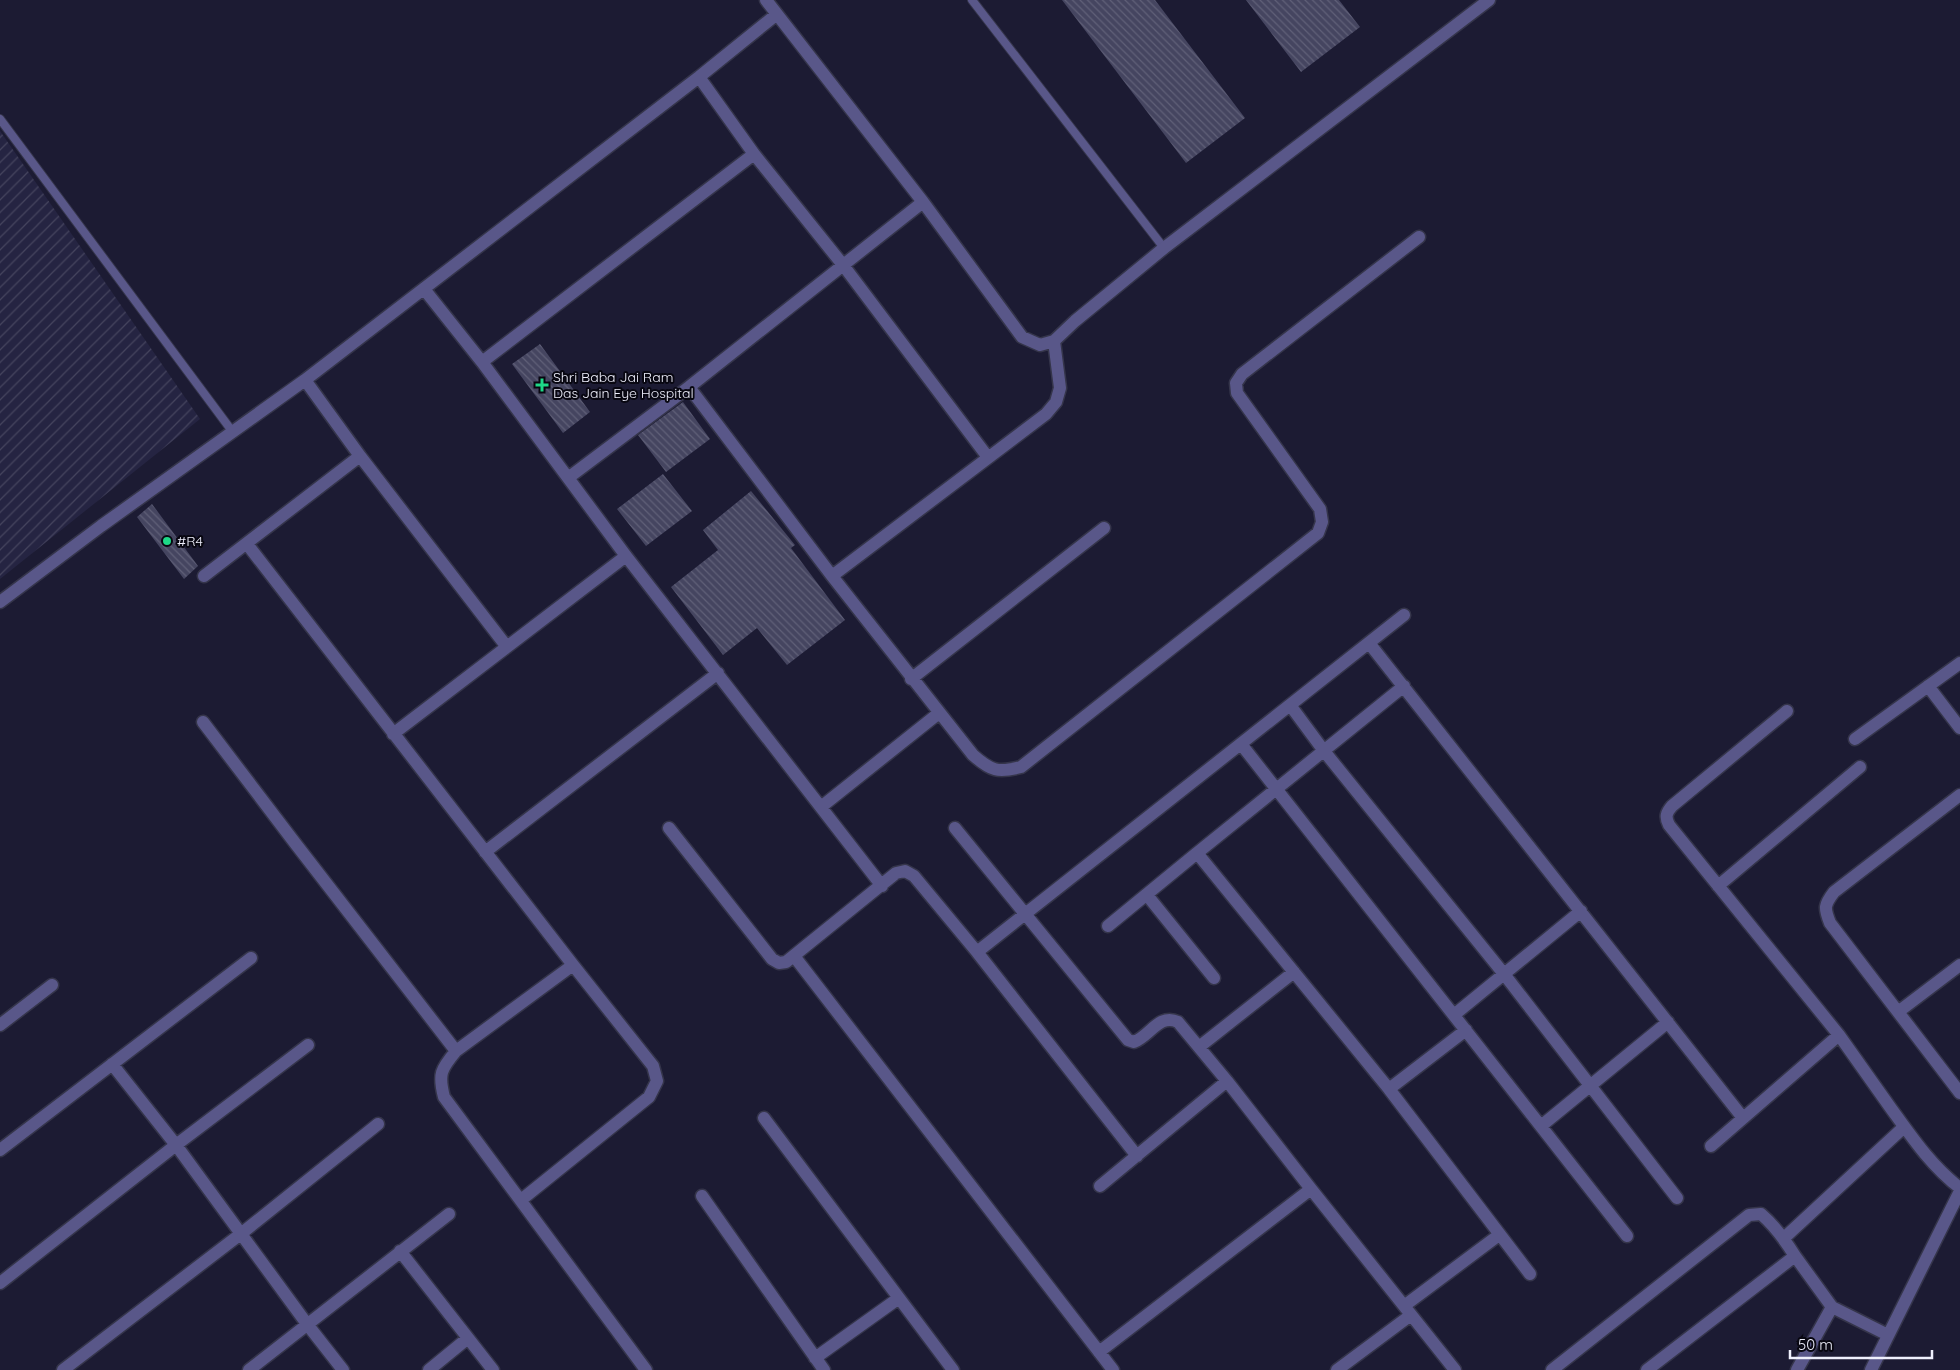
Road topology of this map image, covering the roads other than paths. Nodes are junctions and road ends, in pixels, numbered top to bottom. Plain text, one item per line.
1 (766, 0) edge
2 (972, 0) edge
3 (1489, 0) edge
4 (777, 14) junction
5 (699, 77) junction
6 (0, 119) edge
7 (754, 154) junction
8 (923, 202) junction
9 (1419, 237) dead end
10 (1164, 248) junction
11 (843, 265) junction
12 (424, 289) junction
13 (1054, 341) junction
14 (482, 362) junction
15 (305, 380) junction
16 (689, 386) junction
17 (232, 431) junction
18 (360, 456) junction
19 (987, 456) junction
20 (568, 478) junction
21 (1104, 528) dead end
22 (247, 544) junction
23 (626, 556) junction
24 (204, 576) dead end
25 (832, 576) junction
26 (0, 602) edge
27 (1404, 614) dead end
28 (1369, 643) junction
29 (507, 647) junction
30 (1960, 663) edge
31 (718, 673) junction
32 (911, 679) junction
33 (1404, 686) junction
34 (1928, 686) junction
35 (1290, 705) junction
36 (1787, 711) dead end
37 (939, 713) junction
38 (203, 722) dead end
39 (1960, 728) edge
40 (393, 734) junction
41 (1855, 740) dead end
42 (1241, 744) junction
43 (1324, 751) junction
44 (1860, 767) dead end
45 (1277, 789) junction
46 (1960, 795) edge
47 (821, 807) junction
48 (669, 828) dead end
49 (955, 828) dead end
50 (485, 852) junction
51 (1197, 854) junction
52 (882, 886) junction
53 (1718, 886) junction
54 (1147, 895) junction
55 (1581, 911) junction
56 (1025, 914) junction
57 (1108, 926) dead end
58 (977, 952) junction
59 (794, 956) junction
60 (251, 958) dead end
61 (572, 965) junction
62 (1960, 965) edge
63 (1294, 972) junction
64 (1504, 974) junction
65 (1214, 978) dead end
66 (52, 985) dead end
67 (1898, 1012) junction
68 (1454, 1015) junction
69 (1668, 1022) junction
70 (0, 1025) edge
71 (1466, 1030) junction
72 (1839, 1035) junction
73 (308, 1045) dead end
74 (1199, 1047) junction
75 (456, 1051) junction
76 (112, 1064) junction
77 (1227, 1080) junction
78 (1590, 1086) junction
79 (1389, 1089) junction
80 (1960, 1092) edge
81 (764, 1118) dead end
82 (1743, 1118) junction
83 (378, 1124) dead end
84 (1541, 1126) junction
85 (1904, 1127) junction
86 (176, 1145) junction
87 (1711, 1146) dead end
88 (0, 1150) edge
89 (1136, 1156) junction
90 (1100, 1186) dead end
91 (1311, 1189) junction
92 (1960, 1189) edge
93 (702, 1196) dead end
94 (1677, 1198) dead end
95 (520, 1200) junction
96 (449, 1214) dead end
97 (242, 1233) junction
98 (1499, 1235) junction
99 (1627, 1236) dead end
100 (1784, 1238) junction
101 (400, 1250) junction
102 (1795, 1256) junction
103 (1530, 1274) dead end
104 (0, 1283) edge
105 (899, 1298) junction
106 (1832, 1307) junction
107 (1407, 1311) junction
108 (307, 1324) junction
109 (1888, 1335) junction
110 (468, 1338) junction
111 (1099, 1352) junction
112 (816, 1358) junction
113 (63, 1370) edge
114 (249, 1370) edge
115 (343, 1370) edge
116 (429, 1370) edge
117 (493, 1370) edge
118 (646, 1370) edge
119 (824, 1370) edge
120 (953, 1370) edge
121 (1113, 1370) edge
122 (1337, 1370) edge
123 (1455, 1370) edge
124 (1552, 1370) edge
125 (1647, 1370) edge
126 (1797, 1370) edge
127 (1871, 1370) edge

1 - 4 street
2 - 10 lane
3 - 10 street
4 - 5 street
4 - 8 street
5 - 7 street
5 - 12 street
6 - 17 lane
7 - 11 street
7 - 14 street
8 - 11 street
8 - 13 street
9 - 37 street
10 - 13 street
11 - 16 street
11 - 19 street
12 - 14 street
12 - 15 street
13 - 19 street
14 - 20 street
15 - 17 street
15 - 18 street
16 - 20 street
16 - 25 street
17 - 26 street
18 - 22 street
18 - 29 street
19 - 25 street
20 - 23 street
21 - 32 street
22 - 24 street
22 - 40 street
23 - 29 street
23 - 31 street
25 - 32 street
27 - 28 street
28 - 33 street
28 - 35 street
29 - 40 street
30 - 34 street
31 - 47 street
31 - 50 street
32 - 37 street
33 - 43 street
33 - 55 street
34 - 39 street
34 - 41 street
35 - 42 street
35 - 43 street
36 - 53 street
37 - 47 street
38 - 75 street
40 - 50 street
42 - 45 street
42 - 56 street
43 - 45 street
43 - 64 street
44 - 53 street
45 - 51 street
45 - 68 street
46 - 67 street
47 - 52 street
48 - 59 street
49 - 56 street
50 - 61 street
51 - 54 street
51 - 63 street
52 - 58 street
52 - 59 street
53 - 72 street
54 - 57 street
54 - 65 street
55 - 64 street
55 - 69 street
56 - 58 street
56 - 74 street
58 - 89 street
59 - 111 street
60 - 76 street
61 - 75 street
61 - 95 street
62 - 67 street
63 - 74 street
63 - 79 street
64 - 68 street
64 - 78 street
66 - 70 street
67 - 80 street
68 - 71 street
69 - 78 street
69 - 82 street
71 - 79 street
71 - 84 street
72 - 82 street
72 - 85 street
73 - 86 street
74 - 77 street
75 - 95 street
76 - 86 street
76 - 88 street
77 - 89 street
77 - 91 street
78 - 84 street
78 - 94 street
79 - 98 street
81 - 105 street
82 - 87 street
83 - 97 street
84 - 99 street
85 - 92 street
85 - 100 street
86 - 97 street
86 - 104 street
89 - 90 street
91 - 107 street
91 - 111 street
92 - 109 street
93 - 112 street
95 - 118 street
96 - 101 street
97 - 108 street
97 - 113 street
98 - 103 street
98 - 107 street
100 - 102 street
100 - 124 street
101 - 108 street
101 - 110 street
102 - 106 street
102 - 125 street
105 - 112 street
105 - 120 street
106 - 109 street
106 - 126 street
107 - 122 street
107 - 123 street
108 - 114 street
108 - 115 street
109 - 127 street
110 - 116 street
110 - 117 street
111 - 121 street
112 - 119 street

